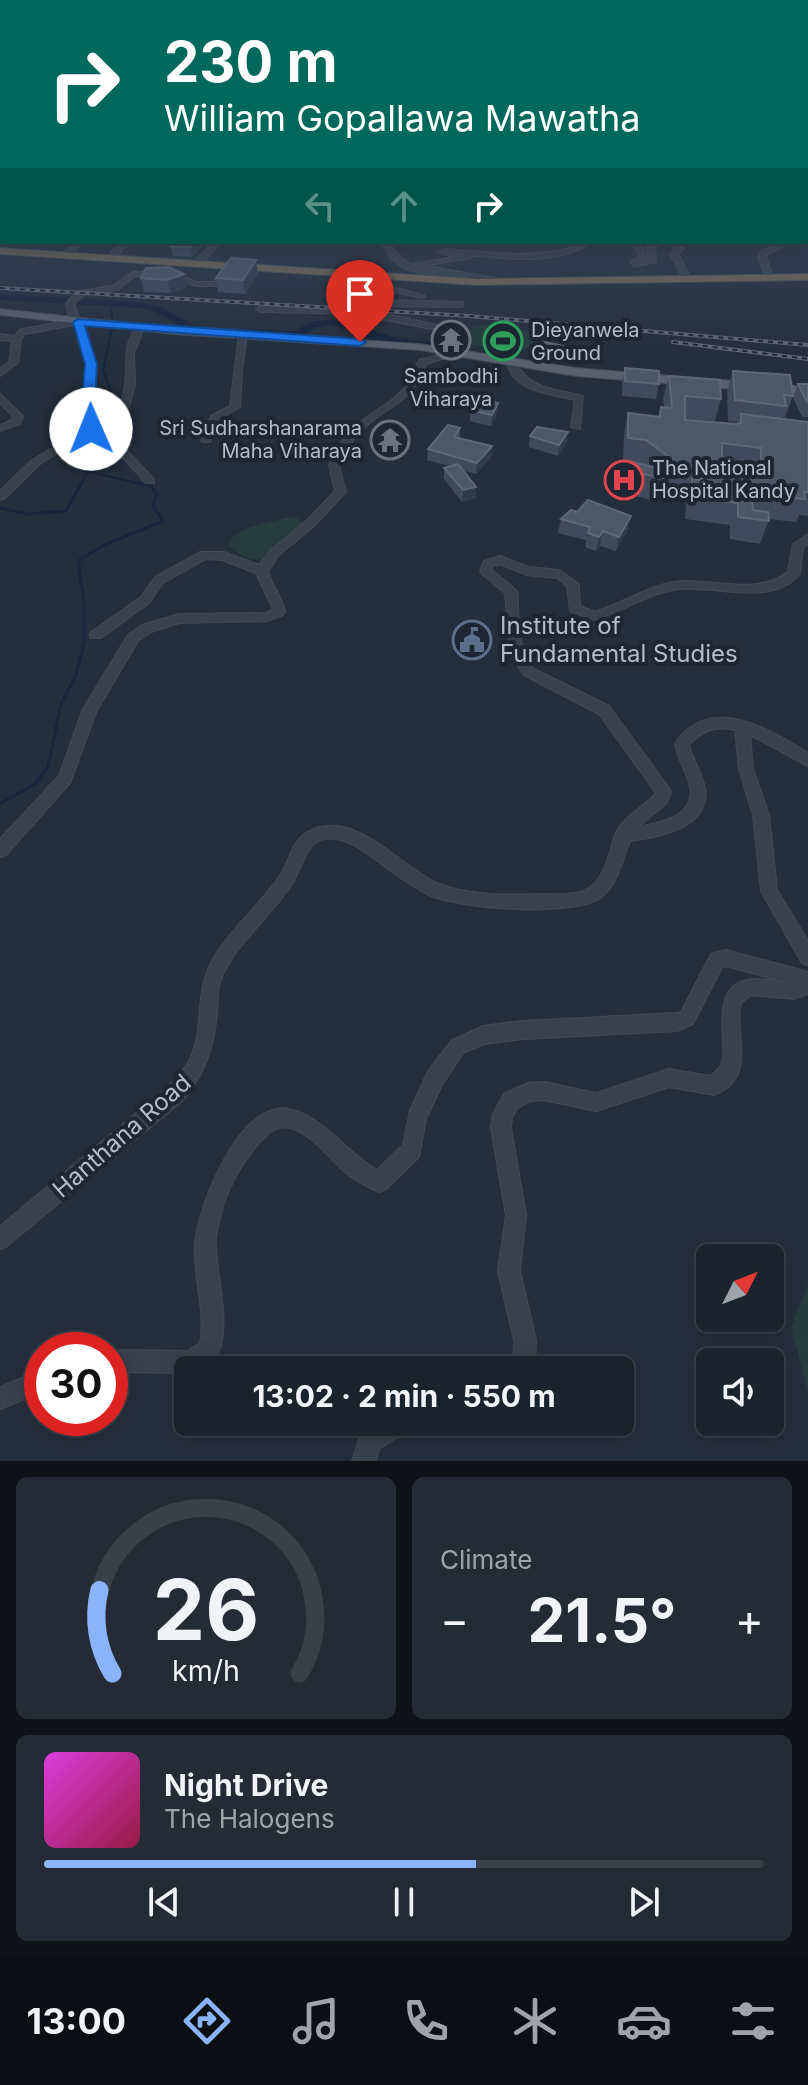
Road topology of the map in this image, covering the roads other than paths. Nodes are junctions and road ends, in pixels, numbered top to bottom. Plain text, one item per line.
1 (77, 244) edge
2 (123, 244) edge
3 (215, 244) edge
4 (385, 244) edge
5 (582, 244) edge
6 (637, 244) edge
7 (654, 244) edge
8 (675, 244) edge
9 (777, 244) edge
10 (440, 246) dead end
11 (0, 251) edge
12 (490, 253) junction
13 (66, 255) junction
14 (111, 258) junction
15 (197, 264) junction
16 (229, 267) junction
17 (446, 274) junction
18 (367, 275) junction
19 (808, 277) edge
20 (770, 279) junction
21 (688, 280) junction
22 (497, 282) junction
23 (260, 309) dead end
24 (0, 312) edge
25 (356, 312) junction
26 (77, 322) junction
27 (139, 328) junction
28 (243, 335) junction
29 (0, 337) edge
30 (17, 339) junction
31 (452, 349) junction
32 (510, 361) junction
33 (0, 373) edge
34 (808, 391) edge
35 (0, 397) edge
36 (576, 427) dead end
37 (0, 428) edge
38 (206, 440) dead end
39 (0, 481) edge
40 (150, 481) dead end
41 (13, 484) junction
42 (0, 497) edge
43 (808, 538) edge
44 (262, 571) junction
45 (96, 635) dead end
46 (742, 726) junction
47 (808, 760) edge
48 (623, 835) junction
49 (0, 850) edge
50 (808, 957) edge
51 (808, 981) edge
52 (0, 1239) edge
53 (524, 1356) edge
54 (128, 1361) edge
55 (24, 1388) edge
56 (0, 1398) edge
57 (378, 1436) edge
58 (364, 1461) edge

1 - 13 street
2 - 14 street
3 - 15 street
4 - 17 street
5 - 12 street
6 - 7 street
8 - 21 street
9 - 20 street
10 - 12 street
11 - 13 highway
12 - 17 street
13 - 14 highway
14 - 15 highway
15 - 16 highway
16 - 18 highway
16 - 26 street
17 - 22 street
18 - 22 highway
18 - 25 street
19 - 20 highway
20 - 21 highway
21 - 22 highway
23 - 25 street
24 - 26 main road
25 - 31 street
26 - 27 main road
26 - 30 street
26 - 41 street
27 - 28 main road
27 - 40 street
28 - 31 main road
28 - 38 street
29 - 30 street
30 - 33 street
31 - 32 main road
31 - 44 street
32 - 34 main road
32 - 36 street
35 - 37 street
39 - 41 street
41 - 42 street
43 - 48 street, Hanthana Road
44 - 45 street
44 - 49 street
46 - 47 street
46 - 48 street
46 - 50 street
48 - 52 street, Hanthana Road
51 - 53 street
51 - 54 street
55 - 56 street
57 - 58 street

